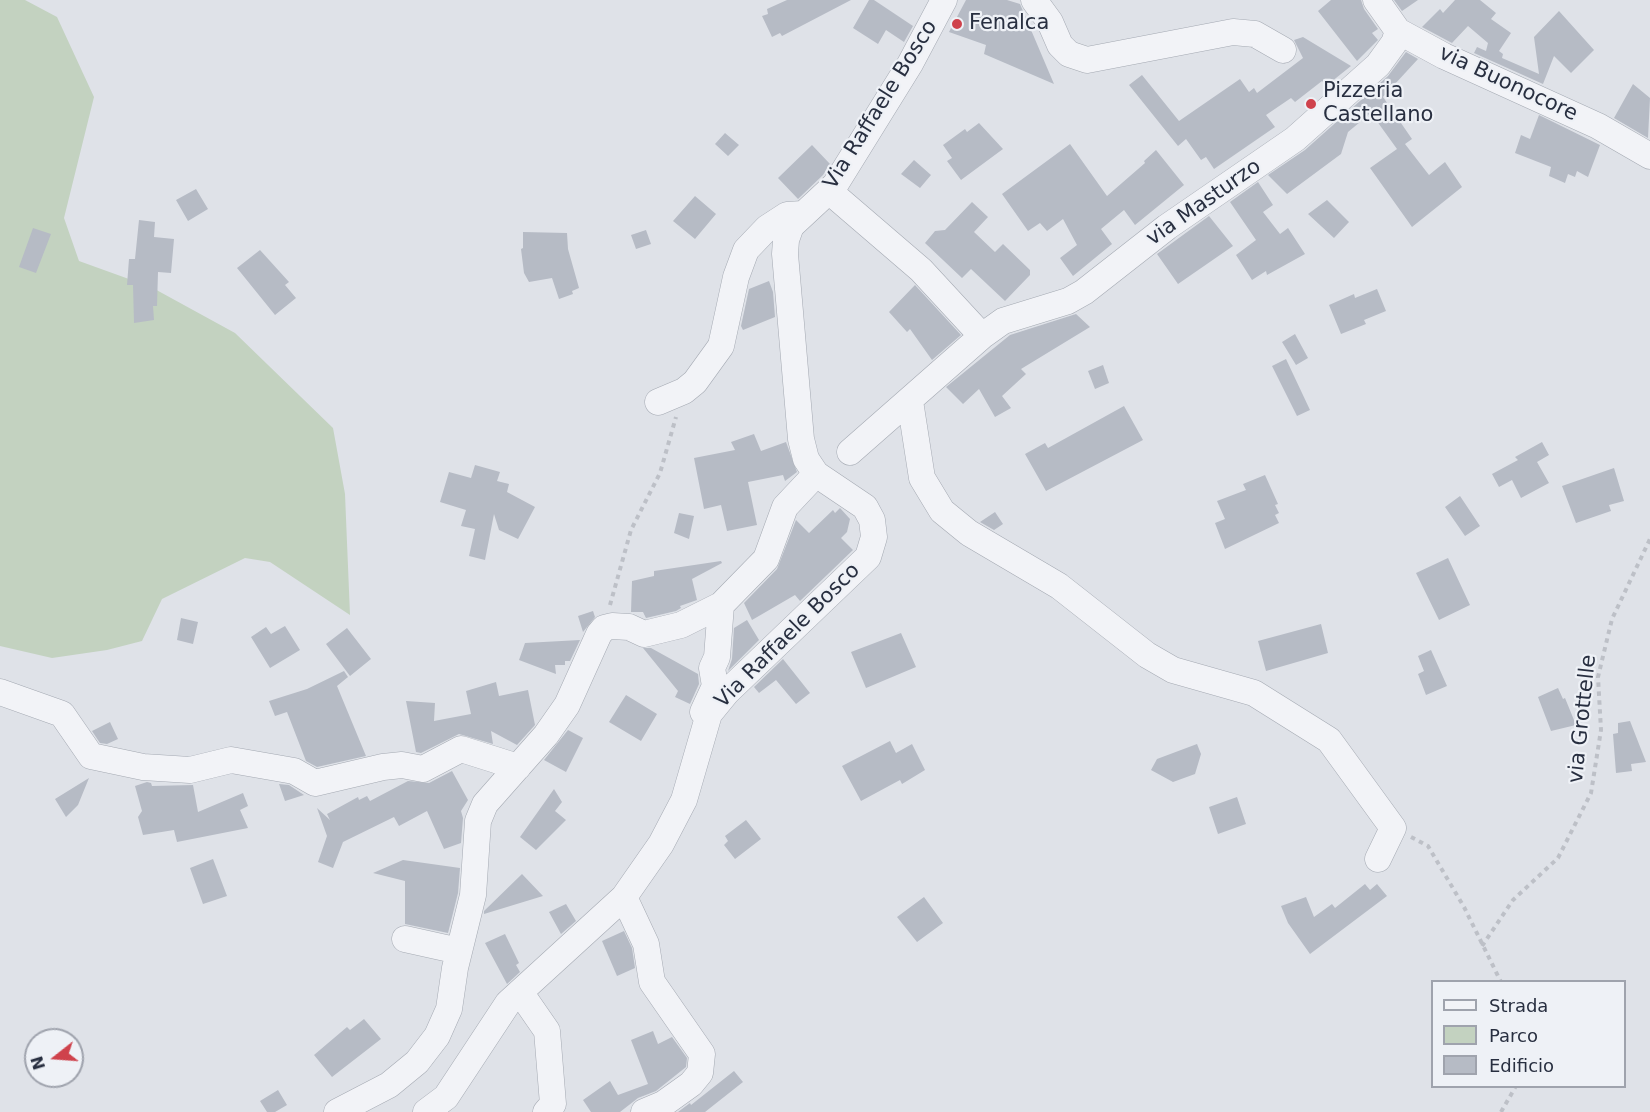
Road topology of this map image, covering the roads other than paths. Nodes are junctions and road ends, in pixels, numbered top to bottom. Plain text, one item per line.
1 (944, 0) edge
2 (1034, 0) edge
3 (1376, 0) edge
4 (1398, 31) junction
5 (1283, 50) dead end
6 (1650, 156) edge
7 (830, 191) junction
8 (804, 214) junction
9 (982, 336) junction
10 (910, 401) junction
11 (658, 402) dead end
12 (850, 452) dead end
13 (816, 474) junction
14 (721, 605) junction
15 (0, 692) edge
16 (518, 767) junction
17 (684, 800) junction
18 (1378, 859) dead end
19 (624, 897) junction
20 (405, 939) dead end
21 (459, 951) junction
22 (520, 992) junction
23 (553, 1109) edge
24 (337, 1112) edge
25 (426, 1112) edge
26 (644, 1112) edge

1 - 7 street, Via Raffaele Bosco
2 - 5 street
3 - 4 street, via Buonocore
4 - 6 street, via Buonocore
4 - 9 street, via Masturzo
7 - 8 street, Via Raffaele Bosco
7 - 9 street
8 - 11 street
8 - 13 street, Via Raffaele Bosco
9 - 10 street, via Masturzo
10 - 12 street, via Masturzo
10 - 18 street
13 - 14 street
13 - 17 street, Via Raffaele Bosco
14 - 16 street
14 - 17 street
15 - 16 street
16 - 21 street
17 - 19 street, Via Raffaele Bosco
19 - 22 street, Via Raffaele Bosco
19 - 26 street
20 - 21 street
21 - 24 street
22 - 23 street
22 - 25 street, Via Raffaele Bosco

